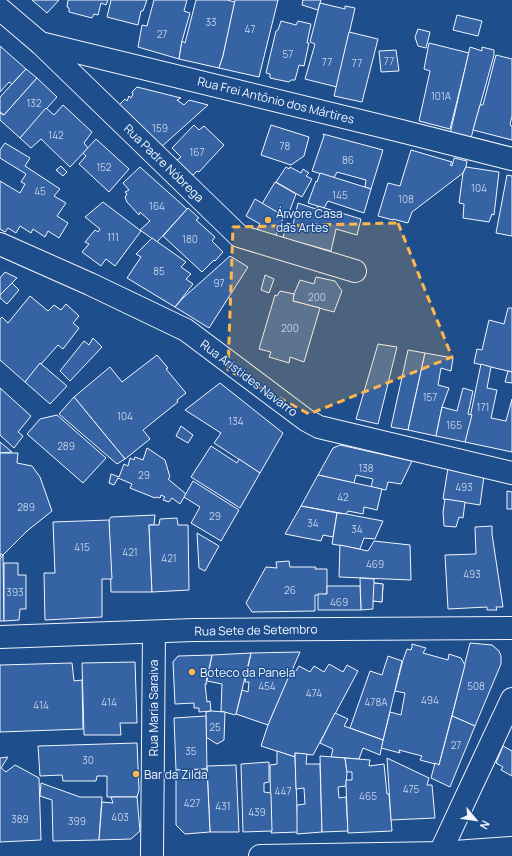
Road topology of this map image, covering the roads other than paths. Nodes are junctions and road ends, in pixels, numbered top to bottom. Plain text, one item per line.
1 (0, 8) edge
2 (40, 43) junction
3 (512, 159) edge
4 (0, 244) edge
5 (355, 271) dead end
6 (512, 473) edge
7 (512, 628) edge
8 (154, 632) junction
9 (0, 637) edge
10 (512, 699) edge
11 (512, 848) edge
12 (440, 855) edge
13 (152, 856) edge
14 (260, 856) edge

1 - 2 street, Rua Padre Nóbrega
2 - 3 street, Rua Frei Antônio dos Mártires
2 - 5 street, Rua Padre Nóbrega
4 - 6 street, Rua Aristides Navarro
7 - 8 street, Rua Sete de Setembro
8 - 9 street, Rua Sete de Setembro
8 - 13 street, Rua Maria Saraiva
10 - 12 street
11 - 12 street
12 - 14 street

